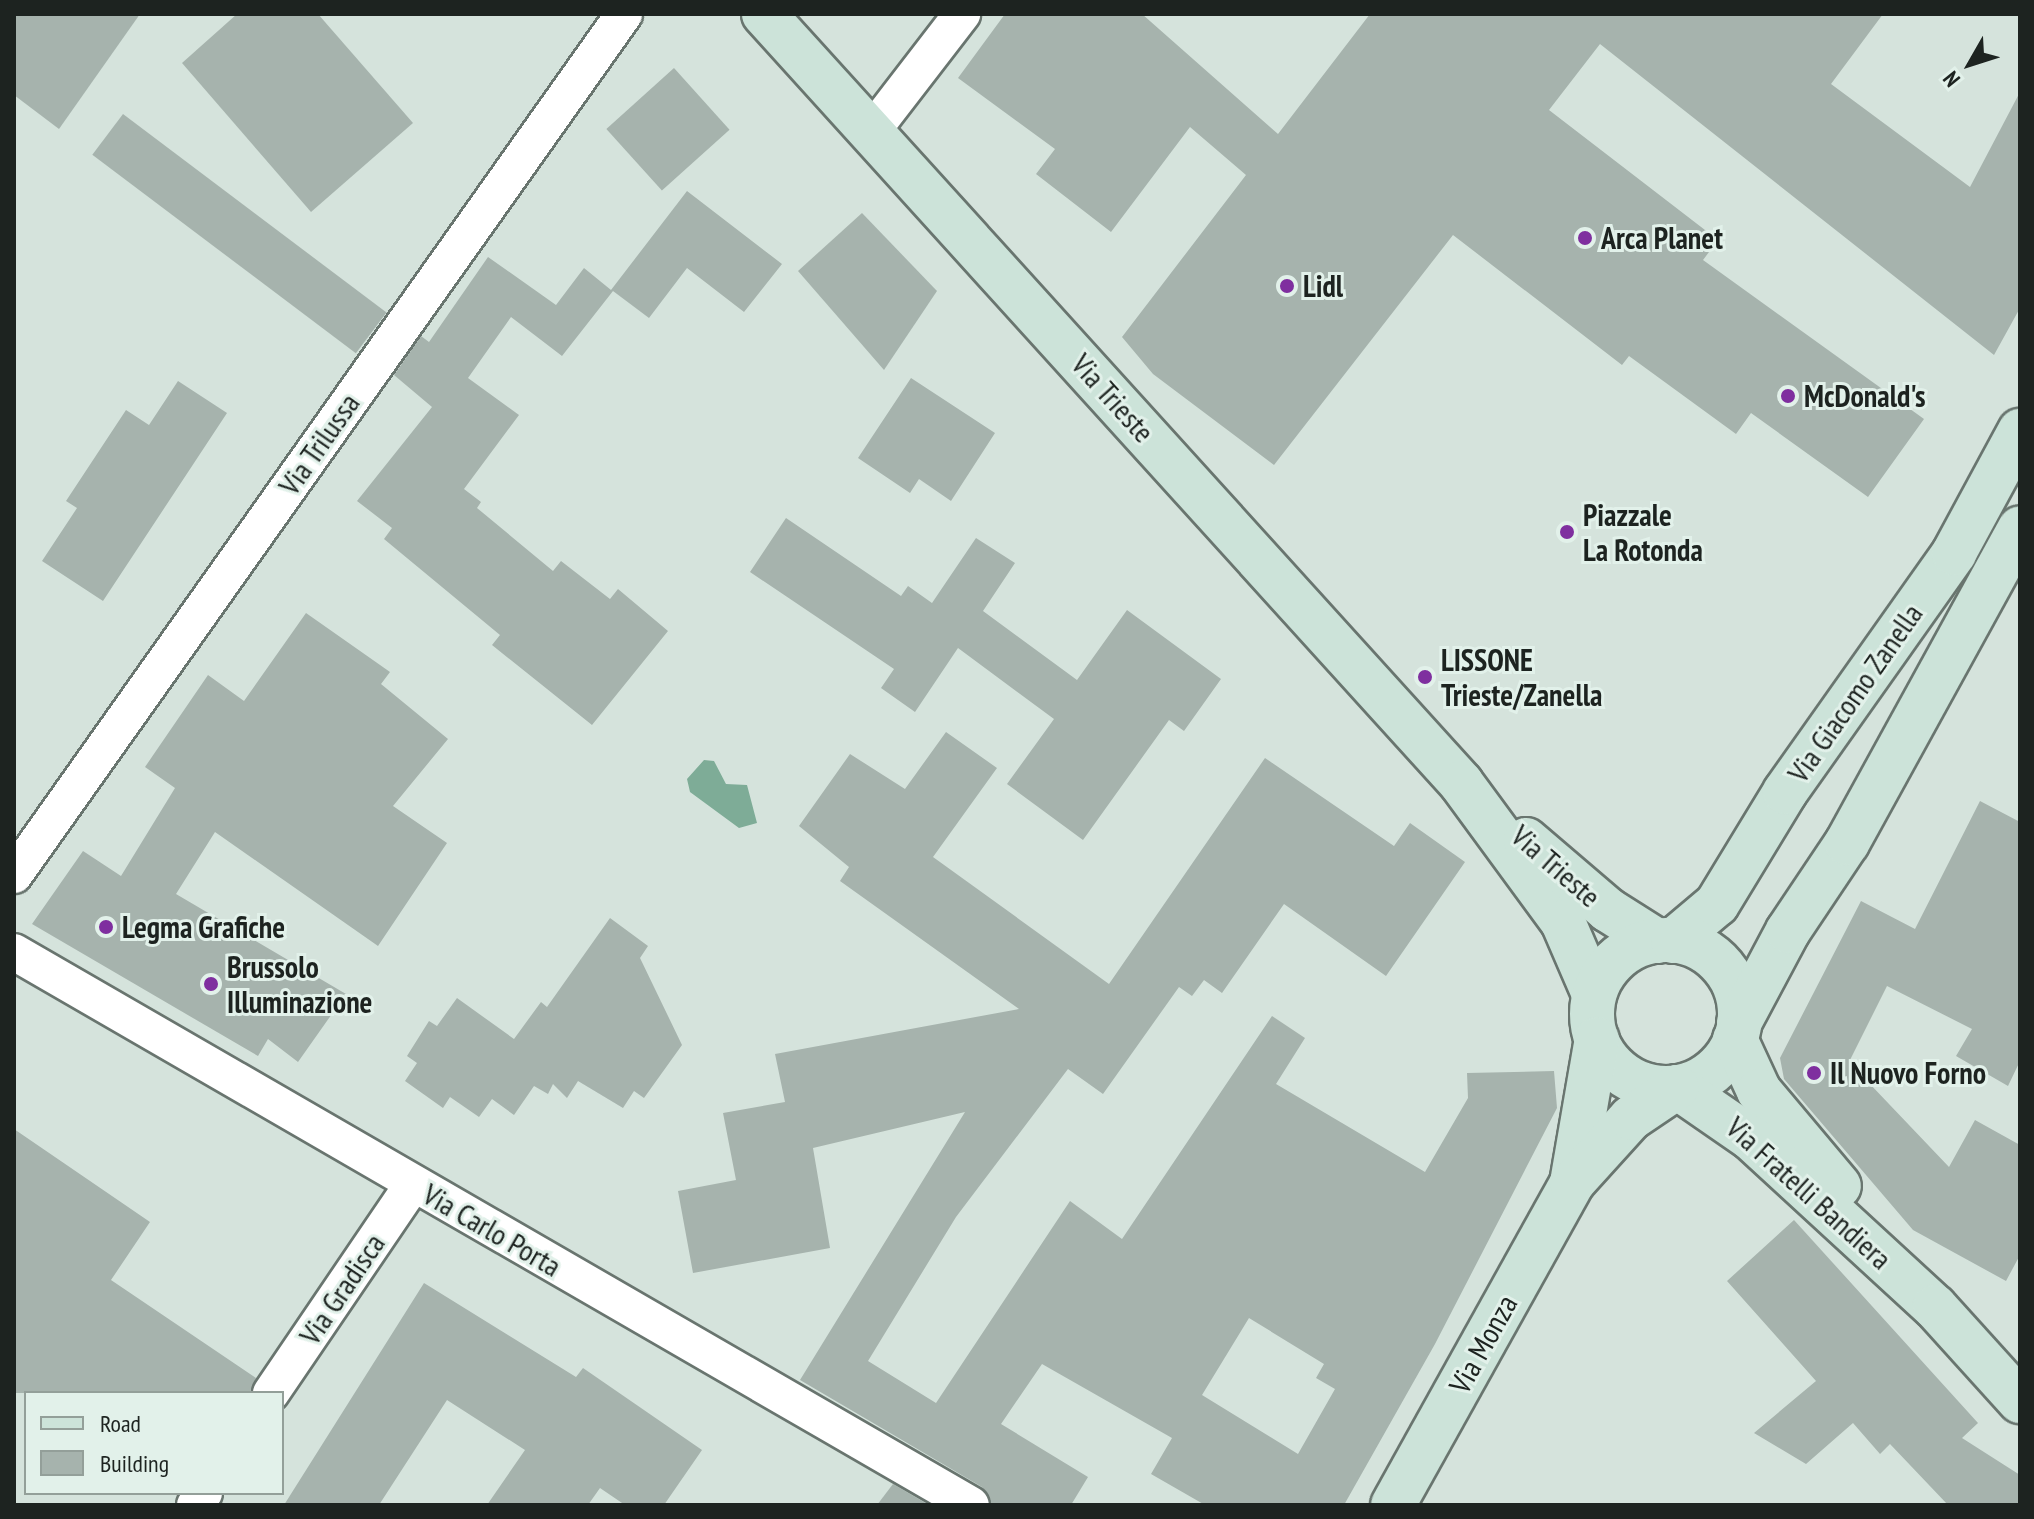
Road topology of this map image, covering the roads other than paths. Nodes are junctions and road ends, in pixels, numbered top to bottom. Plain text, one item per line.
1 (624, 14) edge
2 (764, 14) edge
3 (962, 14) edge
4 (872, 131) junction
5 (2020, 431) edge
6 (2020, 528) edge
7 (1461, 783) junction
8 (14, 875) edge
9 (1665, 941) junction
10 (14, 952) edge
11 (1594, 994) junction
12 (1737, 1031) junction
13 (1597, 1039) junction
14 (1677, 1087) junction
15 (1572, 1183) junction
16 (413, 1184) junction
17 (1935, 1307) junction
18 (272, 1391) edge
19 (2020, 1401) edge
20 (971, 1505) edge
21 (1393, 1505) edge

1 - 8 street, Via Trilussa
2 - 4 street, Via Trieste
3 - 4 street
4 - 7 street, Via Trieste
5 - 9 street, Via Giacomo Zanella
6 - 12 street, Via Giacomo Zanella
7 - 9 street, Via Trieste
7 - 11 street, Via Trieste
9 - 11 street
9 - 12 street
10 - 16 street, Via Carlo Porta
11 - 13 street
12 - 14 street
12 - 17 street, Via Fratelli Bandiera
13 - 14 street
13 - 15 street, Via Monza
14 - 15 street, Via Monza
14 - 17 street, Via Fratelli Bandiera
15 - 21 street, Via Monza
16 - 18 street, Via Gradisca
16 - 20 street, Via Carlo Porta
17 - 19 street, Via Fratelli Bandiera

